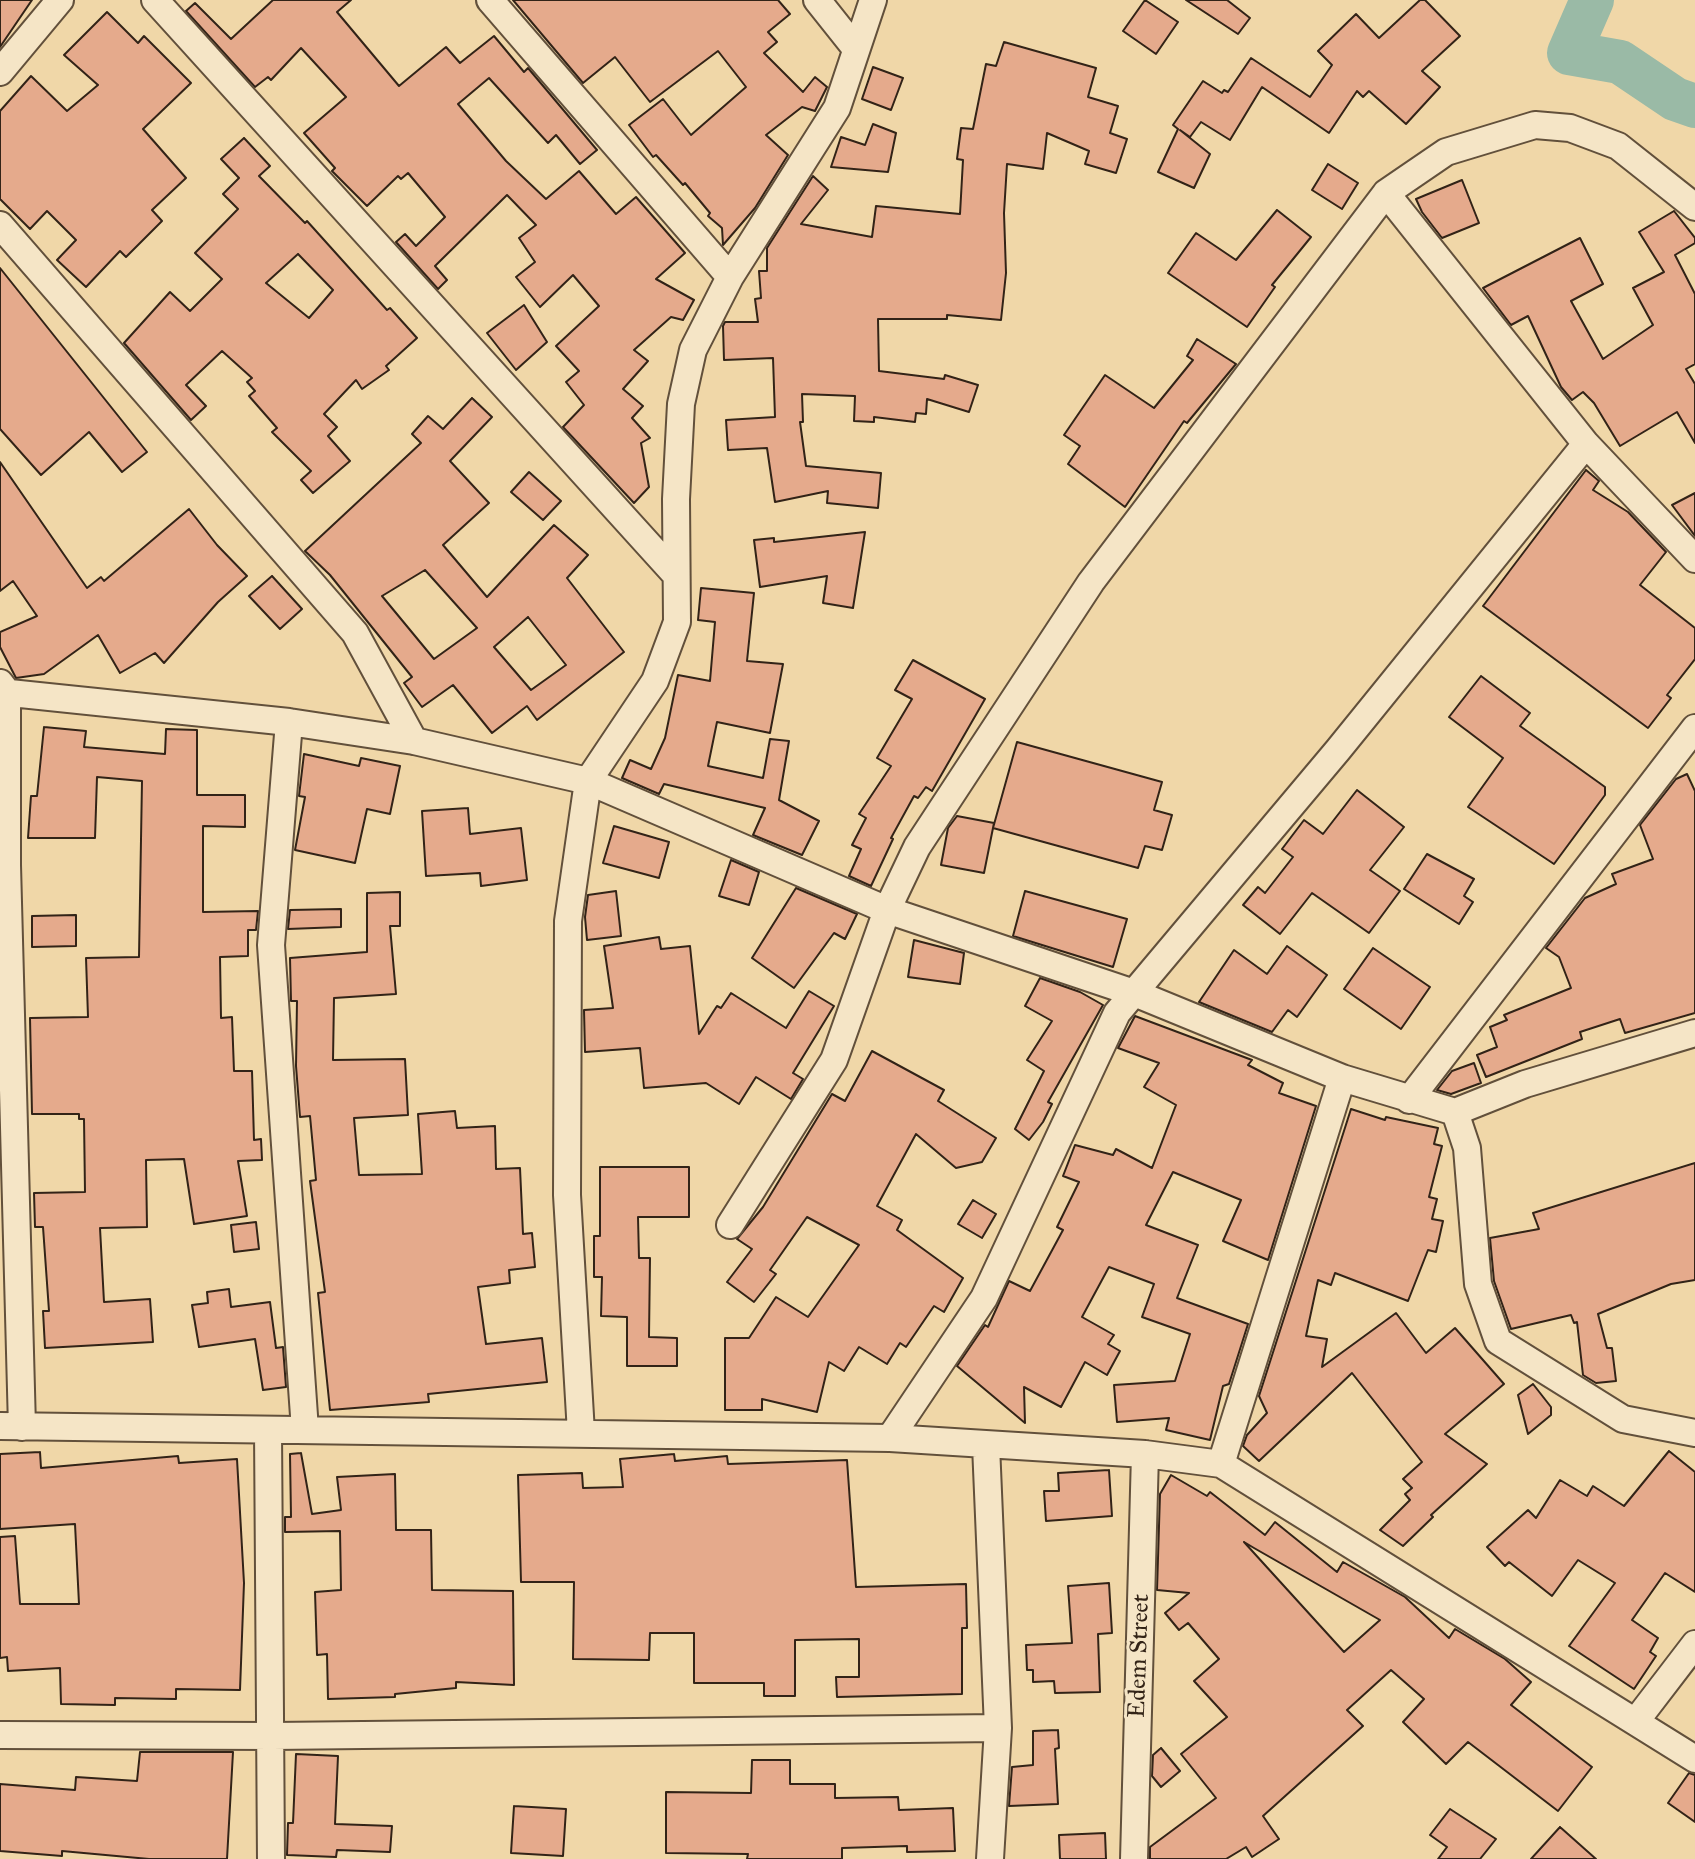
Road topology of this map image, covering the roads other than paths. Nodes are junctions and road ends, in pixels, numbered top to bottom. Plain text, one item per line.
1 (60, 0) edge
2 (155, 0) edge
3 (490, 0) edge
4 (817, 0) edge
5 (873, 0) edge
6 (856, 49) junction
7 (0, 72) edge
8 (1386, 193) junction
9 (1695, 207) edge
10 (0, 225) edge
11 (730, 277) junction
12 (1586, 444) junction
13 (1695, 559) edge
14 (676, 575) junction
15 (2, 689) edge
16 (289, 722) junction
17 (1695, 728) edge
18 (414, 741) junction
19 (588, 781) junction
20 (887, 910) junction
21 (1137, 994) junction
22 (1695, 1033) edge
23 (1342, 1078) junction
24 (1409, 1100) junction
25 (1455, 1112) junction
26 (730, 1225) dead end
27 (11, 1426) edge
28 (268, 1430) junction
29 (305, 1430) junction
30 (581, 1433) junction
31 (1695, 1433) edge
32 (890, 1438) junction
33 (986, 1445) junction
34 (1145, 1454) junction
35 (1221, 1464) junction
36 (1695, 1644) edge
37 (1636, 1721) junction
38 (998, 1728) junction
39 (0, 1735) edge
40 (273, 1736) junction
41 (1695, 1759) edge
42 (271, 1859) edge
43 (990, 1859) edge
44 (1134, 1859) edge

1 - 7 street
2 - 14 street
3 - 11 street
4 - 6 street
5 - 6 street
6 - 11 street
8 - 9 street
8 - 12 street
8 - 20 street
10 - 18 street
11 - 14 street
12 - 13 street
12 - 21 street
14 - 19 street
15 - 16 street
15 - 27 street
16 - 18 street
16 - 29 street
17 - 24 street
18 - 19 street
19 - 20 street
19 - 30 street
20 - 21 street
20 - 26 street
21 - 23 street
21 - 32 street
22 - 25 street
23 - 24 street
23 - 35 street
24 - 25 street
25 - 31 street
27 - 28 street
28 - 29 street
28 - 40 street
29 - 30 street
30 - 32 street
32 - 33 street
33 - 34 street
33 - 38 street
34 - 35 street
34 - 44 street, Edem Street
35 - 37 street
36 - 37 street
37 - 41 street
38 - 40 street
38 - 43 street
39 - 40 street
40 - 42 street

